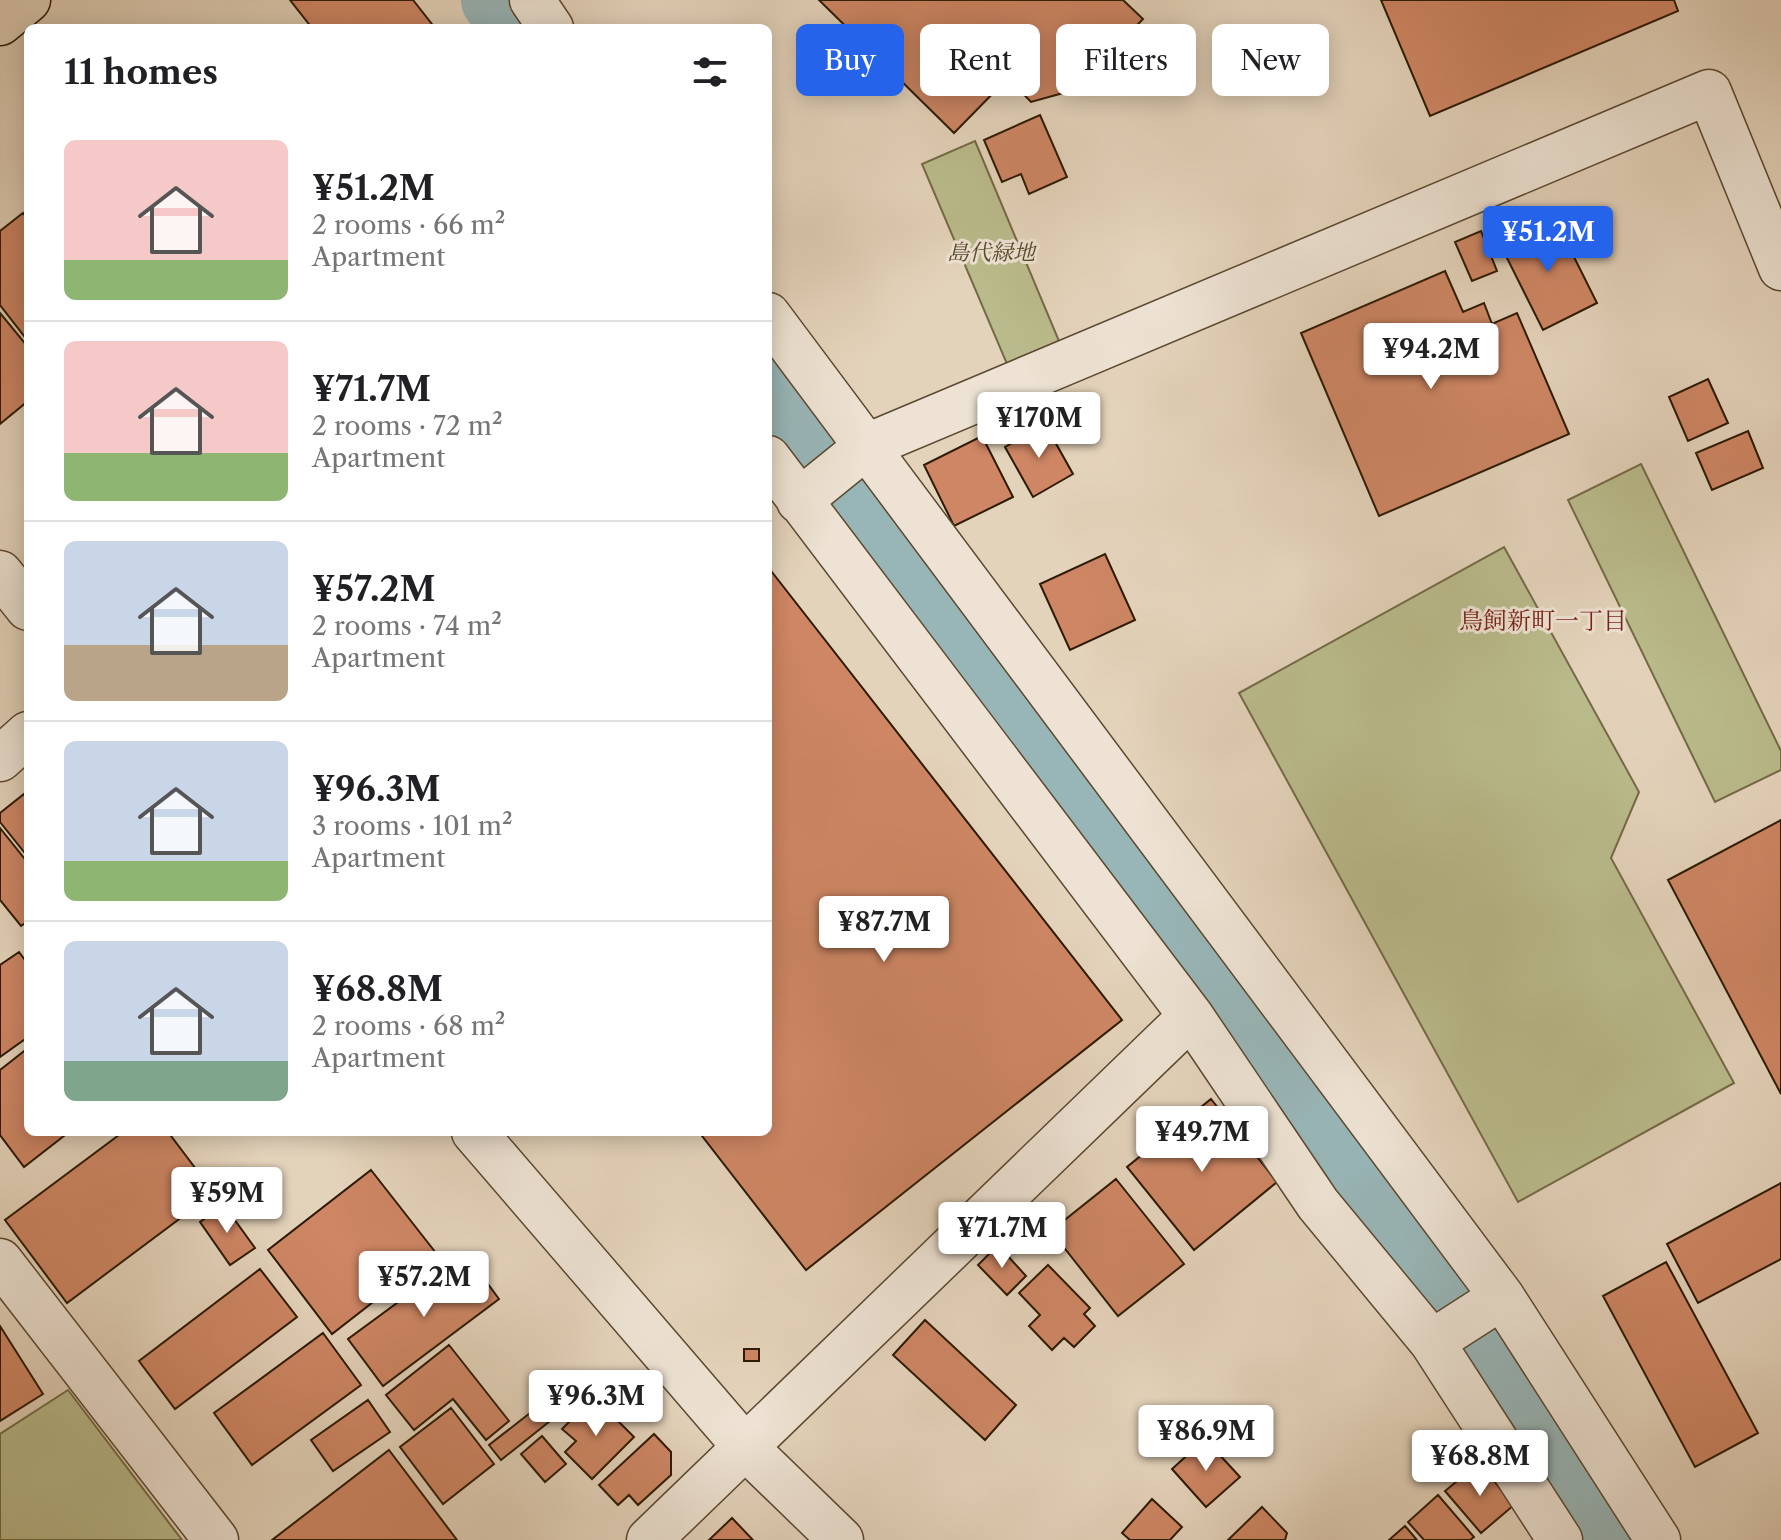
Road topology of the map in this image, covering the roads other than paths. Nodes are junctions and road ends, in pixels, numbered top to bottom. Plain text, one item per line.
1 (28, 0) edge
2 (532, 0) edge
3 (0, 23) edge
4 (548, 24) edge
5 (1779, 255) edge
6 (772, 320) edge
7 (867, 446) junction
8 (772, 464) edge
9 (799, 501) junction
10 (0, 573) edge
11 (24, 603) edge
12 (24, 738) edge
13 (0, 759) edge
14 (1191, 1016) junction
15 (477, 1136) edge
16 (0, 1261) edge
17 (1502, 1297) junction
18 (1432, 1342) junction
19 (746, 1448) junction
20 (1544, 1534) edge
21 (216, 1540) edge
22 (649, 1540) edge
23 (841, 1540) edge
24 (1658, 1540) edge

1 - 3 main road
2 - 4 street
5 - 7 street
6 - 7 street
7 - 9 street
7 - 17 street
8 - 9 street
9 - 14 street
10 - 11 street
12 - 13 street
14 - 18 street
14 - 19 street
15 - 19 street
16 - 21 street
17 - 18 street
17 - 24 street
18 - 20 street
19 - 22 street
19 - 23 street

